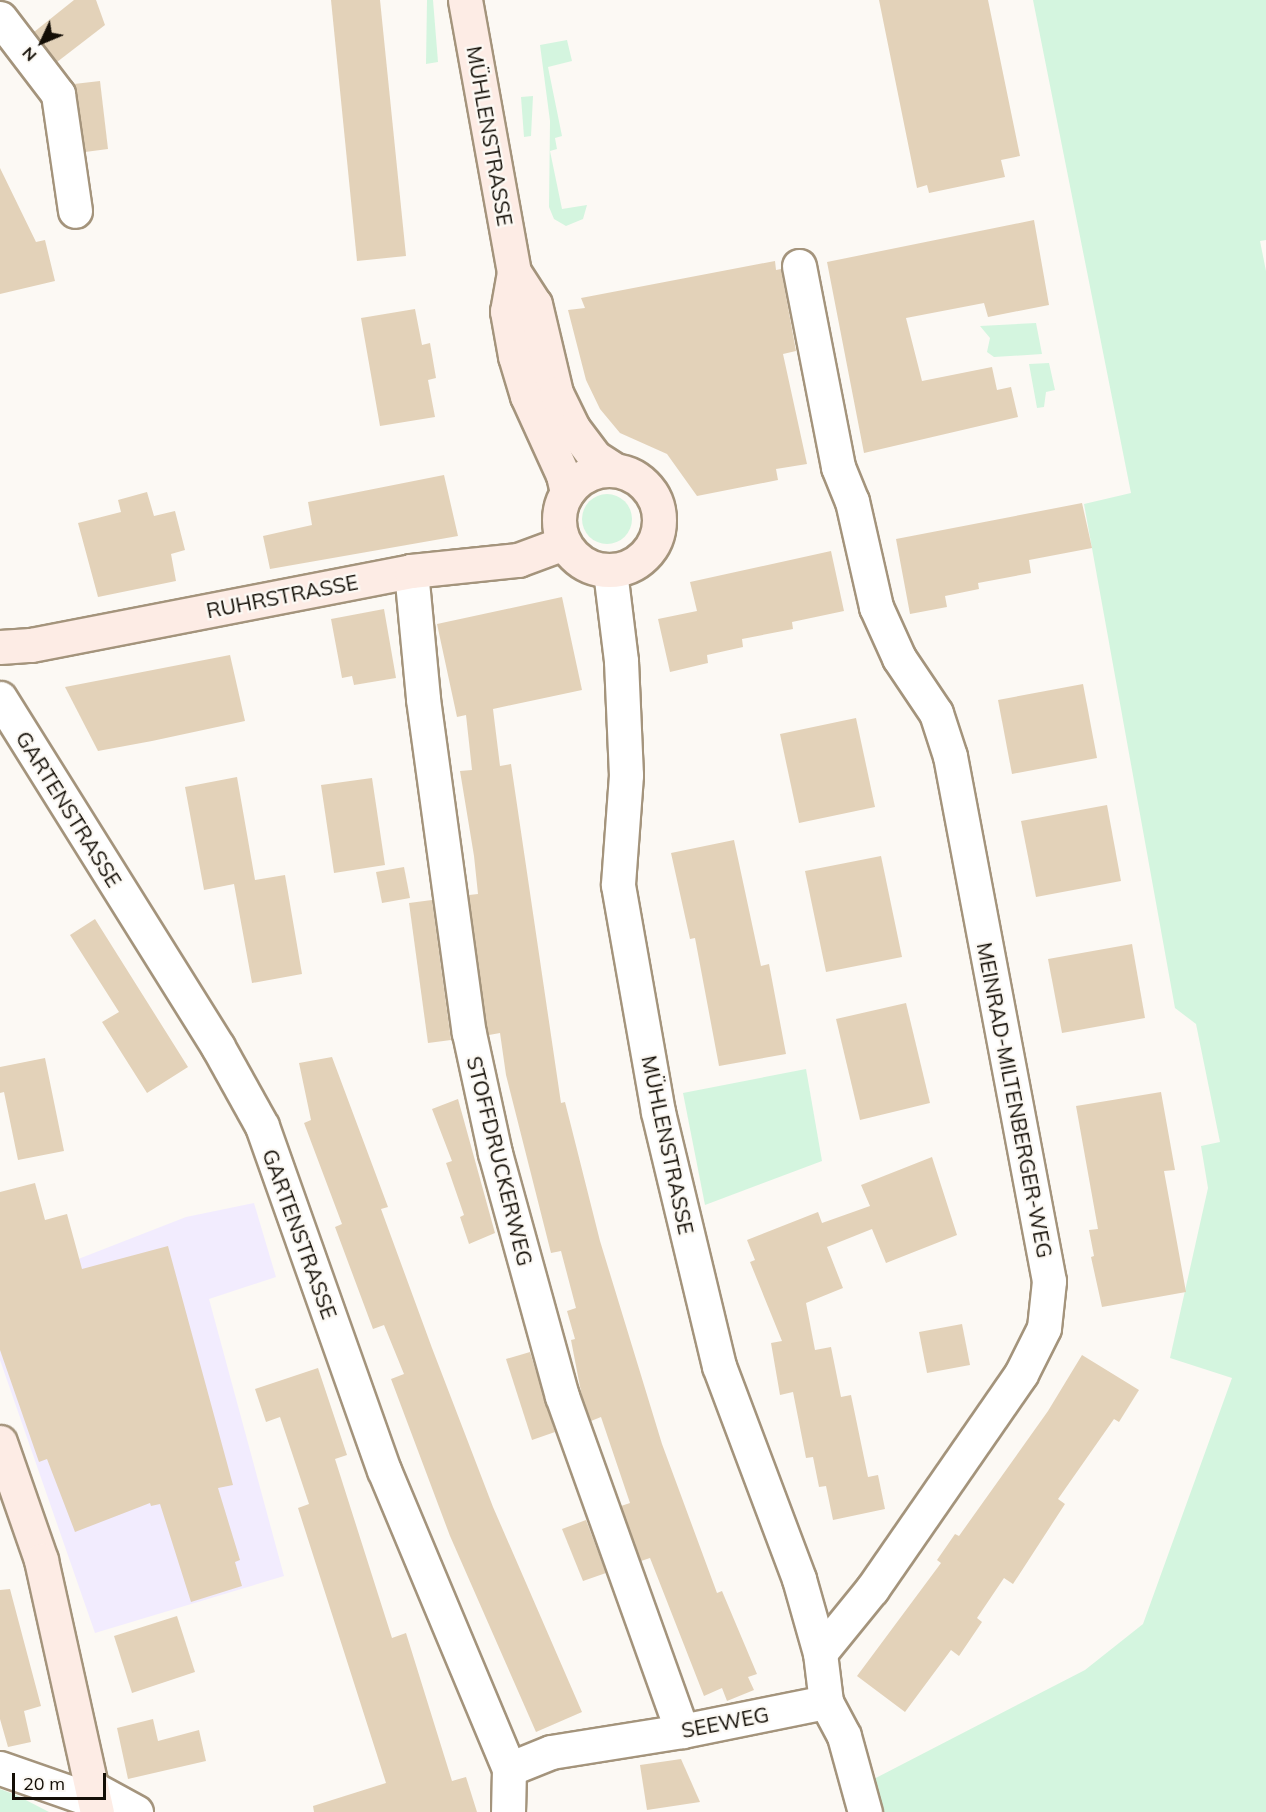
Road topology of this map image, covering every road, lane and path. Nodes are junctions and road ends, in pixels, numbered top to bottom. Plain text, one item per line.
1 (465, 0) edge
2 (0, 18) edge
3 (75, 211) dead end
4 (799, 266) dead end
5 (514, 272) junction
6 (615, 470) junction
7 (567, 493) junction
8 (564, 543) junction
9 (411, 571) junction
10 (610, 571) junction
11 (0, 647) edge
12 (0, 698) edge
13 (0, 1442) edge
14 (820, 1653) junction
15 (826, 1702) junction
16 (682, 1731) junction
17 (0, 1768) edge
18 (509, 1769) junction
19 (96, 1801) edge
20 (136, 1812) edge
21 (508, 1812) edge
22 (865, 1812) edge

1 - 5 main road, MÜHLENSTRASSE
2 - 3 street
4 - 14 street, MEINRAD-MILTENBERGER-WEG
5 - 6 main road, MÜHLENSTRASSE
5 - 7 main road, MÜHLENSTRASSE
6 - 7 main road
6 - 10 main road, MÜHLENSTRASSE
7 - 8 main road, MÜHLENSTRASSE
8 - 9 main road, RUHRSTRASSE
8 - 10 main road
9 - 11 main road, RUHRSTRASSE
9 - 16 street, STOFFDRUCKERWEG
10 - 14 street, MÜHLENSTRASSE
12 - 18 street, GARTENSTRASSE
13 - 19 main road
14 - 15 street, MÜHLENSTRASSE
15 - 16 street, SEEWEG
15 - 22 street
16 - 18 street, SEEWEG
17 - 19 street
18 - 21 street, GARTENSTRASSE
19 - 20 street

